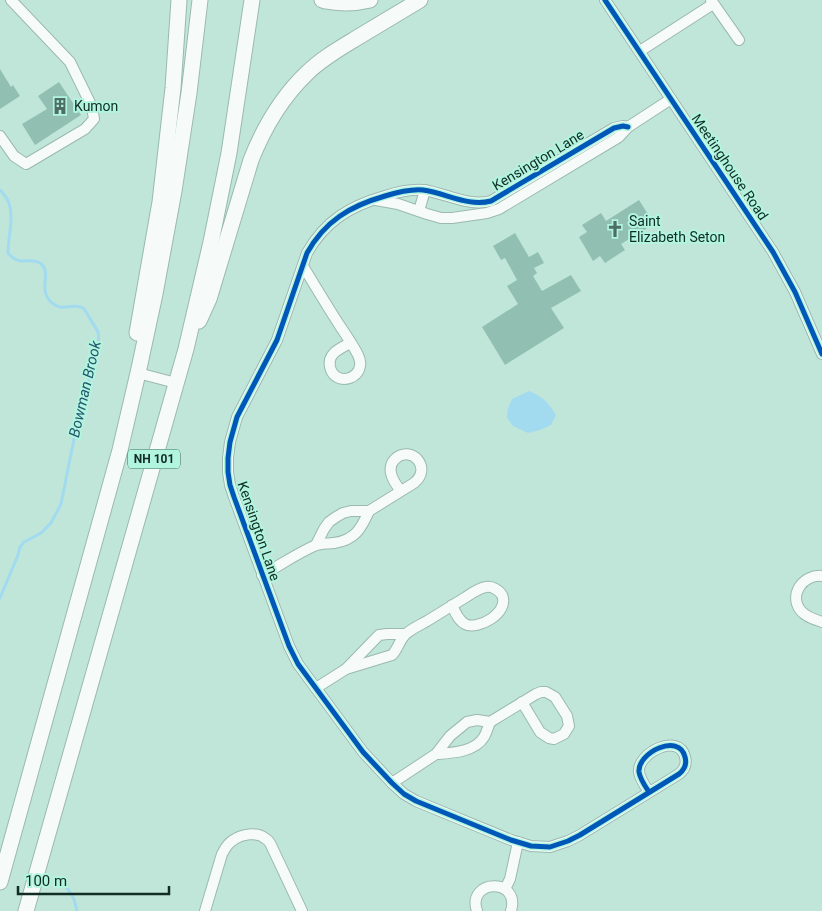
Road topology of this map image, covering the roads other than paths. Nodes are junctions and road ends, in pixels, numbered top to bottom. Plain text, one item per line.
1 (11, 0) edge
2 (179, 0) edge
3 (200, 0) edge
4 (252, 0) edge
5 (322, 0) edge
6 (370, 0) edge
7 (420, 0) edge
8 (605, 0) edge
9 (712, 2) edge
10 (739, 40) dead end
11 (640, 51) junction
12 (671, 99) junction
13 (612, 135) junction
14 (0, 136) edge
15 (519, 185) junction
16 (425, 190) junction
17 (525, 194) junction
18 (374, 199) junction
19 (420, 212) junction
20 (303, 266) junction
21 (350, 343) dead end
22 (186, 350) junction
23 (822, 354) edge
24 (138, 373) junction
25 (176, 383) junction
26 (120, 450) junction
27 (400, 491) dead end
28 (369, 511) junction
29 (316, 545) junction
30 (262, 575) junction
31 (822, 576) edge
32 (452, 606) junction
33 (822, 622) edge
34 (406, 634) junction
35 (346, 669) junction
36 (316, 688) junction
37 (522, 702) junction
38 (490, 722) junction
39 (436, 754) junction
40 (31, 767) junction
41 (392, 783) junction
42 (649, 792) junction
43 (518, 842) junction
44 (0, 844) edge
45 (0, 882) edge
46 (505, 889) junction
47 (26, 911) edge
48 (205, 911) edge
49 (302, 911) edge
50 (477, 911) edge
51 (511, 911) edge

1 - 14 street
2 - 26 highway
3 - 24 highway, NH 101
4 - 22 highway, NH 101
5 - 6 highway
7 - 22 highway
8 - 11 street, Meetinghouse Road
9 - 10 street
9 - 11 street
11 - 12 street, Meetinghouse Road
12 - 13 street, Kensington Lane
12 - 23 street, Meetinghouse Road
13 - 15 street, Kensington Lane
13 - 17 street, Kensington Lane
15 - 16 street, Kensington Lane
15 - 17 street
16 - 18 street, Kensington Lane
16 - 19 street
17 - 19 street, Kensington Lane
18 - 19 street, Kensington Lane
18 - 20 street, Kensington Lane
20 - 21 street
20 - 30 street, Kensington Lane
22 - 25 highway, NH 101
24 - 25 street
24 - 26 highway, NH 101
25 - 47 highway, NH 101
26 - 40 highway, NH 101
27 - 28 street
28 - 29 street
28 - 29 street
29 - 30 street
30 - 36 street, Kensington Lane
31 - 33 street
32 - 32 street
32 - 34 street
34 - 35 street
34 - 35 street
35 - 36 street
36 - 41 street, Kensington Lane
37 - 37 street
37 - 38 street
38 - 39 street
38 - 39 street
39 - 41 street
40 - 44 highway
40 - 45 highway, NH 101
41 - 43 street, Kensington Lane
42 - 42 street, Kensington Lane
42 - 43 street, Kensington Lane
43 - 46 street
46 - 50 street
46 - 51 street
48 - 49 street

